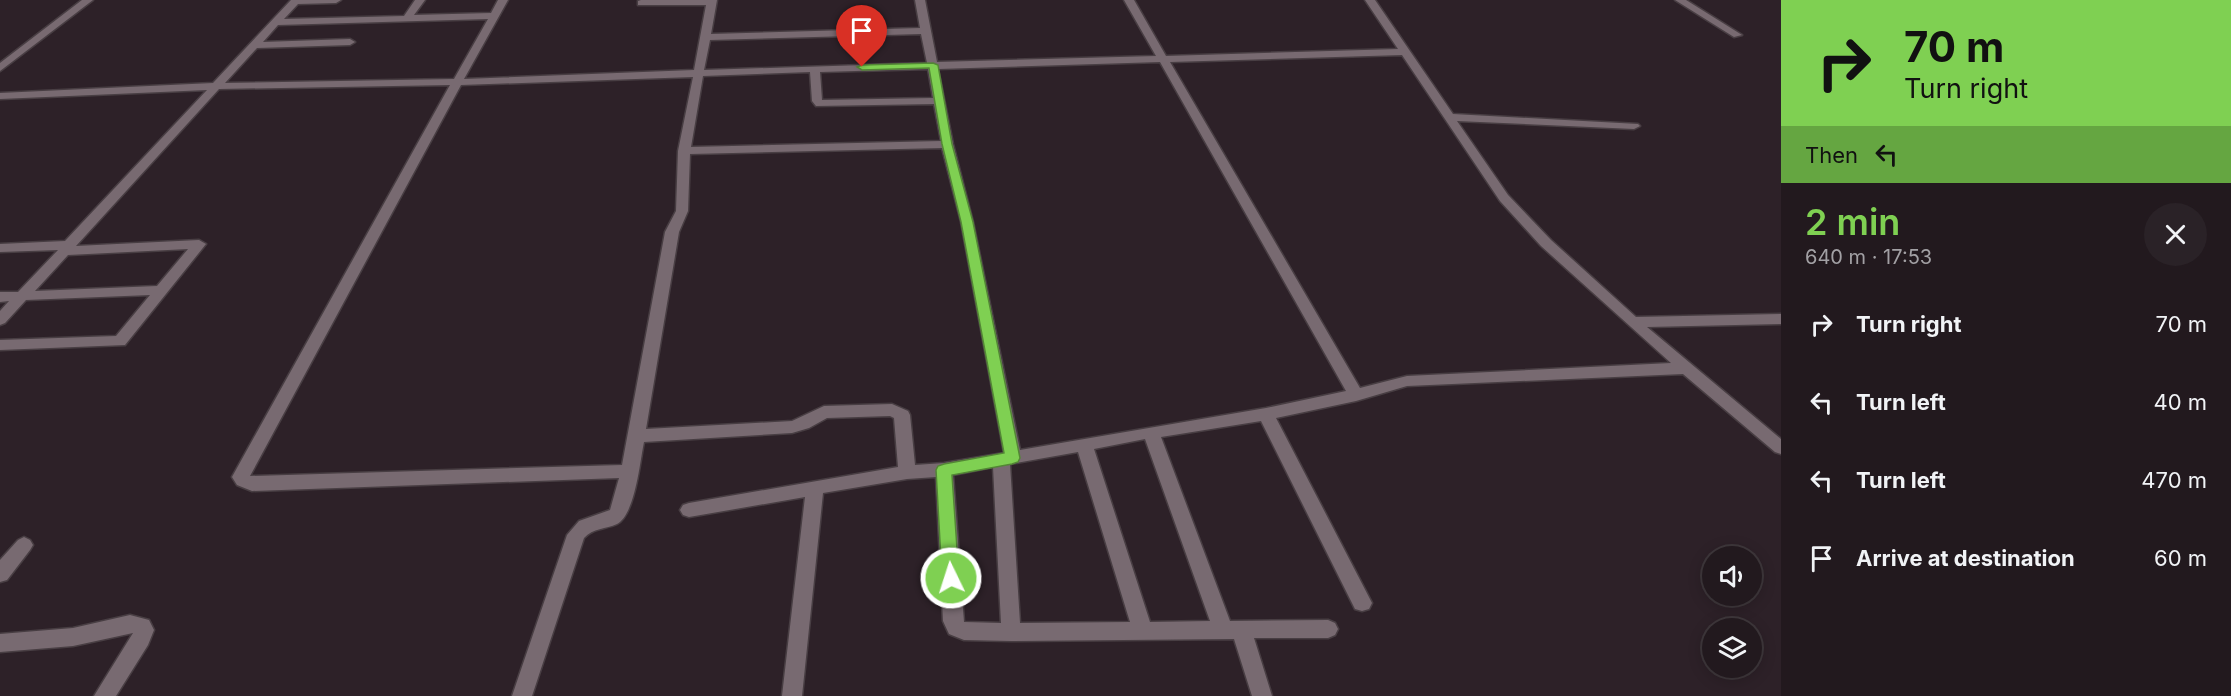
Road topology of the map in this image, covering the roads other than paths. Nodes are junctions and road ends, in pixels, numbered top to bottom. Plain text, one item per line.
1 (88, 0) edge
2 (336, 0) edge
3 (420, 0) edge
4 (503, 0) edge
5 (920, 0) edge
6 (1129, 0) edge
7 (1370, 0) edge
8 (1680, 0) edge
9 (296, 1) edge
10 (712, 1) edge
11 (641, 3) dead end
12 (495, 15) junction
13 (406, 18) junction
14 (276, 22) junction
15 (926, 31) junction
16 (1737, 35) dead end
17 (705, 37) junction
18 (350, 42) dead end
19 (255, 45) junction
20 (1406, 52) junction
21 (1164, 61) junction
22 (933, 65) junction
23 (0, 68) edge
24 (815, 69) junction
25 (697, 74) junction
26 (459, 82) junction
27 (217, 86) junction
28 (0, 96) edge
29 (938, 100) junction
30 (1449, 117) junction
31 (1634, 126) dead end
32 (947, 144) junction
33 (684, 152) junction
34 (0, 248) edge
35 (67, 248) junction
36 (162, 290) junction
37 (22, 296) junction
38 (0, 297) edge
39 (1781, 319) edge
40 (0, 320) edge
41 (1632, 322) junction
42 (0, 345) edge
43 (1687, 368) junction
44 (1356, 395) junction
45 (1266, 414) junction
46 (1151, 432) junction
47 (637, 436) junction
48 (1084, 444) junction
49 (1781, 448) edge
50 (1007, 459) junction
51 (944, 470) junction
52 (629, 471) junction
53 (907, 472) junction
54 (815, 487) junction
55 (689, 510) dead end
56 (24, 545) dead end
57 (0, 574) edge
58 (1362, 603) dead end
59 (1232, 629) junction
60 (1328, 629) dead end
61 (1143, 631) junction
62 (1011, 632) junction
63 (0, 643) edge
64 (105, 696) edge
65 (522, 696) edge
66 (792, 696) edge
67 (1262, 696) edge

1 - 23 street
2 - 9 street
3 - 13 street
4 - 12 street
5 - 15 street
6 - 21 street
7 - 20 street
8 - 16 street
9 - 14 street
10 - 11 street
10 - 17 street
12 - 13 street
12 - 26 street
13 - 14 street
14 - 19 street
15 - 17 street
15 - 22 street
17 - 25 street
18 - 19 street
19 - 27 street
20 - 21 street
20 - 30 street
21 - 22 street
21 - 44 street
22 - 24 street
22 - 29 street
24 - 25 street
24 - 29 street
25 - 26 street
25 - 33 street
26 - 27 street
26 - 52 street
27 - 28 street
27 - 35 street
29 - 32 street
30 - 31 street
30 - 41 street
32 - 33 street
32 - 50 street
33 - 47 street
34 - 35 street
35 - 36 street
35 - 37 street
36 - 37 street
36 - 42 street
37 - 38 street
37 - 40 street
39 - 41 street
41 - 43 street
43 - 44 street
43 - 49 street
44 - 45 street
45 - 46 street
45 - 58 street
46 - 48 street
46 - 59 street
47 - 52 street
47 - 53 street
48 - 50 street
48 - 61 street
50 - 51 street
50 - 62 street
51 - 53 street
51 - 62 street
52 - 65 street
53 - 54 street
54 - 55 street
54 - 66 street
56 - 57 street
59 - 60 street
59 - 61 street
59 - 67 street
61 - 62 street
63 - 64 street

